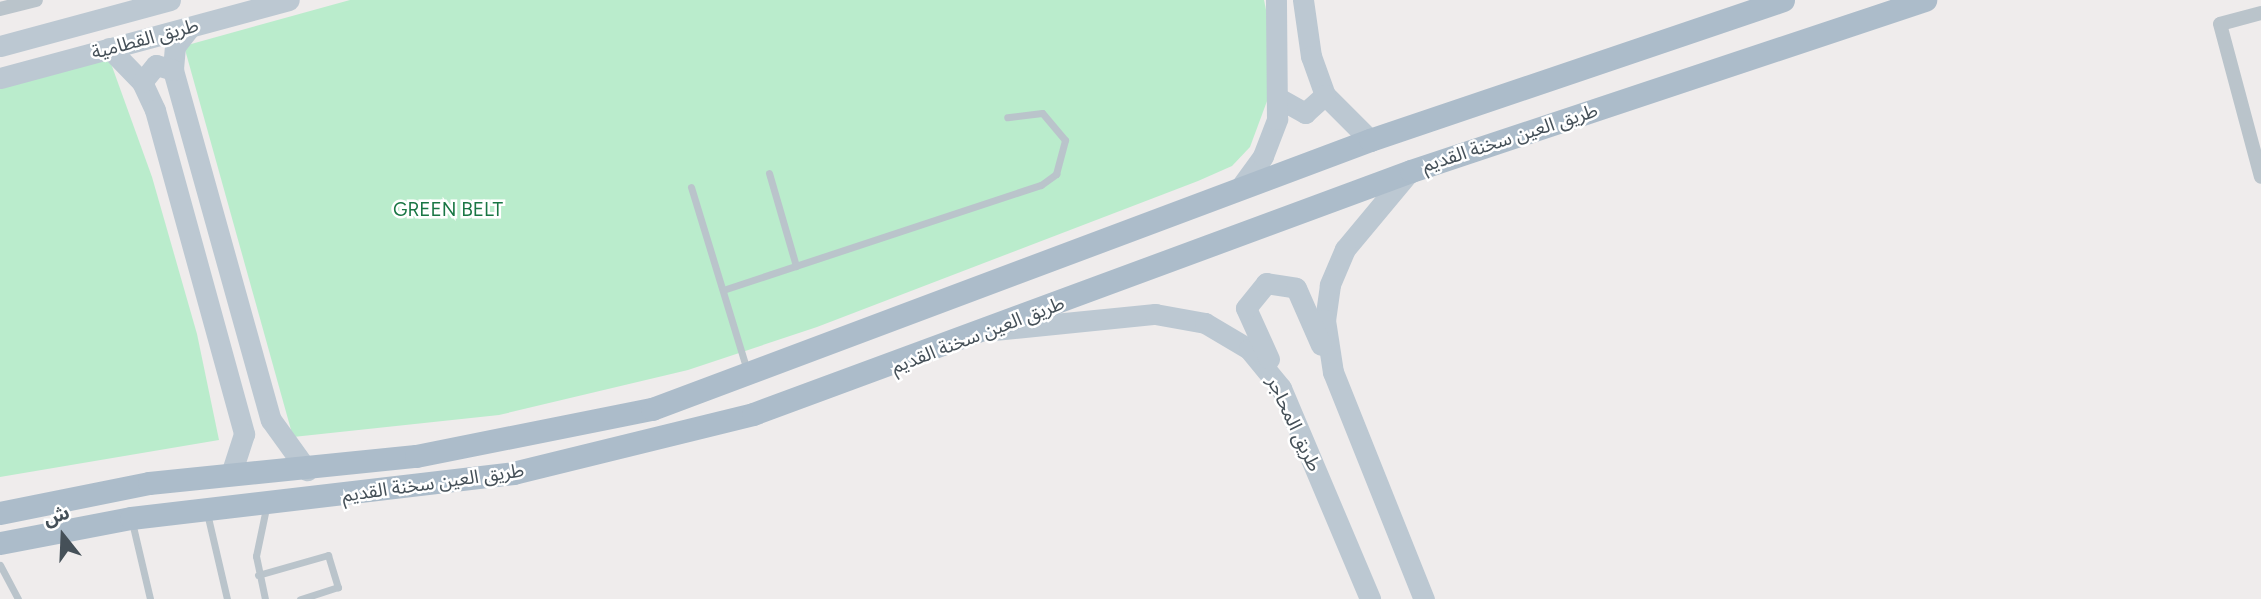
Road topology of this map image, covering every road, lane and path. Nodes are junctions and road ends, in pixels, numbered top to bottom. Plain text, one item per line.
1 (36, 0) edge
2 (170, 0) edge
3 (289, 0) edge
4 (1276, 0) edge
5 (1303, 0) edge
6 (1783, 0) edge
7 (1925, 0) edge
8 (0, 9) edge
9 (2261, 13) edge
10 (190, 27) junction
11 (0, 46) edge
12 (109, 48) junction
13 (173, 70) junction
14 (0, 78) edge
15 (142, 82) junction
16 (1325, 95) junction
17 (1280, 99) junction
18 (1007, 117) dead end
19 (1370, 140) junction
20 (1411, 171) junction
21 (769, 173) dead end
22 (2261, 177) edge
23 (691, 187) dead end
24 (1240, 188) junction
25 (796, 266) junction
26 (723, 290) junction
27 (988, 331) junction
28 (1334, 372) junction
29 (749, 377) junction
30 (1281, 388) junction
31 (307, 470) junction
32 (231, 474) junction
33 (267, 503) junction
34 (206, 509) junction
35 (0, 513) edge
36 (131, 518) junction
37 (0, 543) edge
38 (0, 565) edge
39 (258, 575) junction
40 (18, 599) edge
41 (150, 599) edge
42 (227, 599) edge
43 (265, 599) edge
44 (300, 599) edge
45 (1370, 599) edge
46 (1424, 599) edge

1 - 8 street
2 - 11 street, طريق القطامية
3 - 10 street, طريق القطامية
4 - 17 street
5 - 16 street
6 - 19 main road, طريق العين سخنة القديم
7 - 20 main road, طريق العين سخنة القديم
9 - 22 street
10 - 12 street, طريق القطامية
10 - 13 street
12 - 14 street, طريق القطامية
12 - 15 street
13 - 15 street
13 - 31 street
15 - 32 street
16 - 17 street
16 - 19 street
17 - 24 street
18 - 25 lane
19 - 24 main road, طريق العين سخنة القديم
20 - 27 main road, طريق العين سخنة القديم
20 - 28 street
21 - 25 lane
23 - 26 lane
24 - 29 main road, طريق العين سخنة القديم
25 - 26 lane
26 - 29 lane
27 - 30 street, طريق المحاجر
27 - 33 main road, طريق العين سخنة القديم
28 - 30 street
28 - 46 street
29 - 31 main road, طريق العين سخنة القديم
30 - 45 street, طريق المحاجر
31 - 32 main road, طريق العين سخنة القديم
32 - 35 main road, طريق العين سخنة القديم
33 - 34 main road, طريق العين سخنة القديم
33 - 39 lane
34 - 36 main road, طريق العين سخنة القديم
34 - 42 lane
36 - 37 main road, طريق العين سخنة القديم
36 - 41 lane
38 - 40 lane
39 - 43 lane
39 - 44 lane

